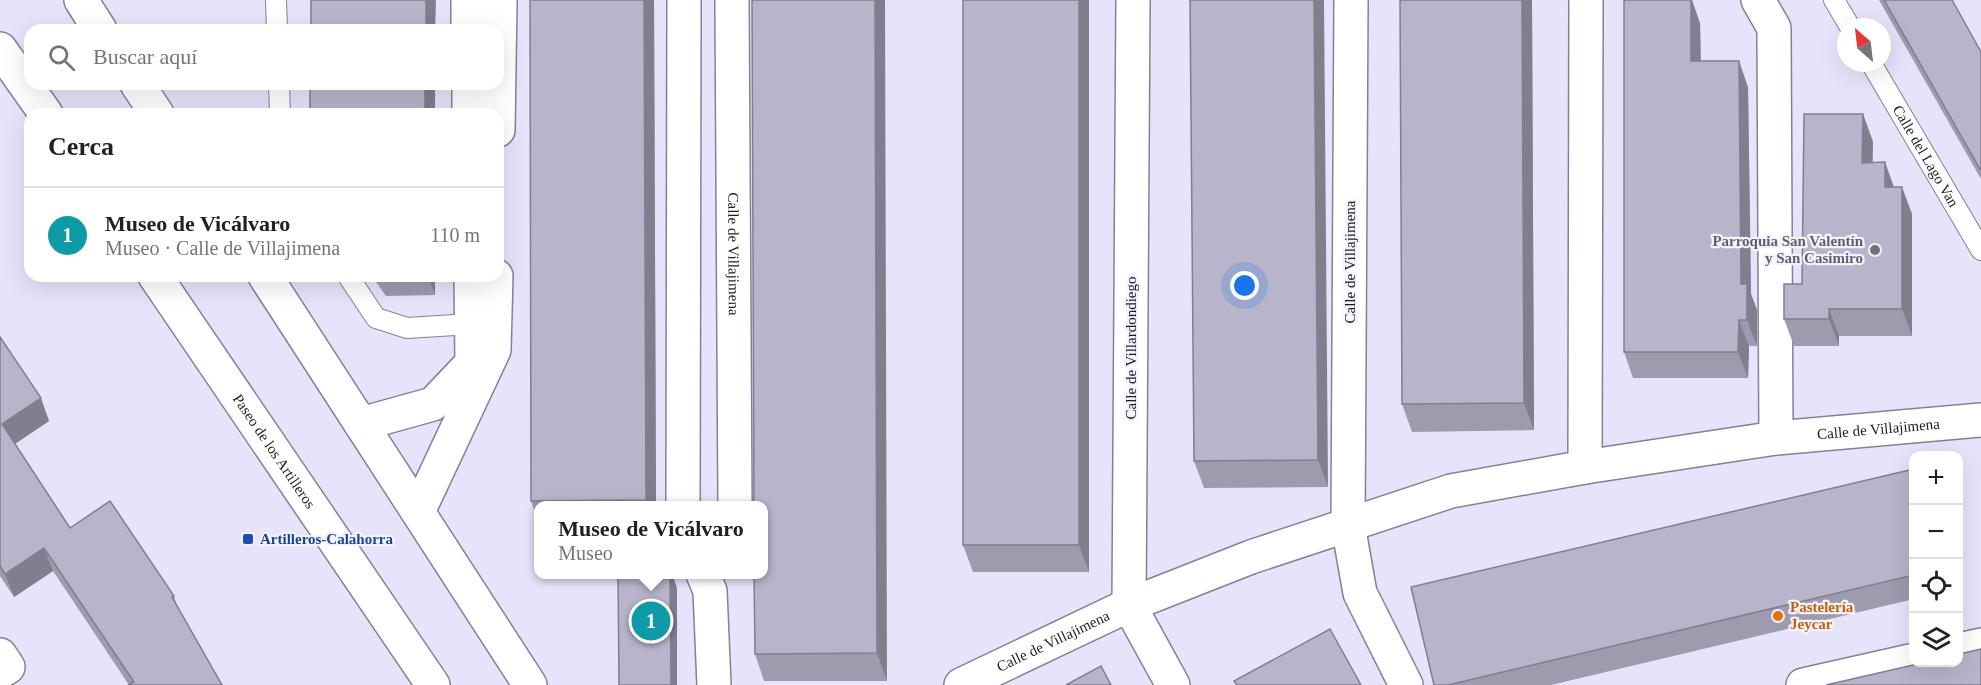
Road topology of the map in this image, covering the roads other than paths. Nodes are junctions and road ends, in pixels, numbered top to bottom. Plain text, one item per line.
1 (81, 0) edge
2 (276, 0) edge
3 (468, 0) edge
4 (500, 0) edge
5 (684, 0) edge
6 (732, 0) edge
7 (1133, 0) edge
8 (1351, 0) edge
9 (1586, 0) edge
10 (1758, 0) edge
11 (1834, 0) edge
12 (1845, 18) edge
13 (96, 24) edge
14 (277, 24) edge
15 (468, 24) edge
16 (500, 24) edge
17 (0, 49) edge
18 (1877, 72) edge
19 (24, 83) edge
20 (29, 90) edge
21 (141, 90) edge
22 (279, 90) edge
23 (469, 90) edge
24 (499, 90) edge
25 (42, 108) edge
26 (153, 108) edge
27 (280, 108) edge
28 (469, 108) edge
29 (498, 108) edge
30 (1981, 249) edge
31 (158, 282) edge
32 (269, 282) edge
33 (352, 282) edge
34 (471, 282) edge
35 (496, 282) edge
36 (471, 324) junction
37 (1981, 420) edge
38 (361, 424) junction
39 (1776, 438) junction
40 (1585, 467) junction
41 (683, 501) edge
42 (735, 501) edge
43 (418, 512) junction
44 (1348, 525) junction
45 (710, 580) edge
46 (1129, 604) junction
47 (1981, 645) edge
48 (1963, 649) edge
49 (0, 655) edge
50 (1909, 661) edge
51 (0, 672) edge
52 (433, 685) edge
53 (530, 685) edge
54 (714, 685) edge
55 (961, 685) edge
56 (1173, 685) edge
57 (1406, 685) edge
58 (1803, 685) edge

1 - 13 street
2 - 14 lane
3 - 15 street
4 - 16 street
5 - 41 street
6 - 42 street, Calle de Villajimena
7 - 46 street, Calle de Villardondiego
8 - 44 street, Calle de Villajimena
9 - 40 street
10 - 39 street
11 - 12 lane
17 - 19 street
18 - 30 lane, Calle del Lago Van
20 - 25 street
21 - 26 street
22 - 27 lane
23 - 28 street
24 - 29 street
31 - 52 street, Paseo de los Artilleros
32 - 38 street
33 - 36 lane
34 - 36 street
35 - 43 street
36 - 38 street
37 - 39 street, Calle de Villajimena
38 - 43 street
39 - 40 street, Calle de Villajimena
40 - 44 street, Calle de Villajimena
43 - 53 street
44 - 46 street, Calle de Villajimena
44 - 57 street, Calle de Villajimena
45 - 54 street
46 - 55 street, Calle de Villajimena
46 - 56 street, Calle de Villardondiego
47 - 48 street
49 - 51 street
50 - 58 street

